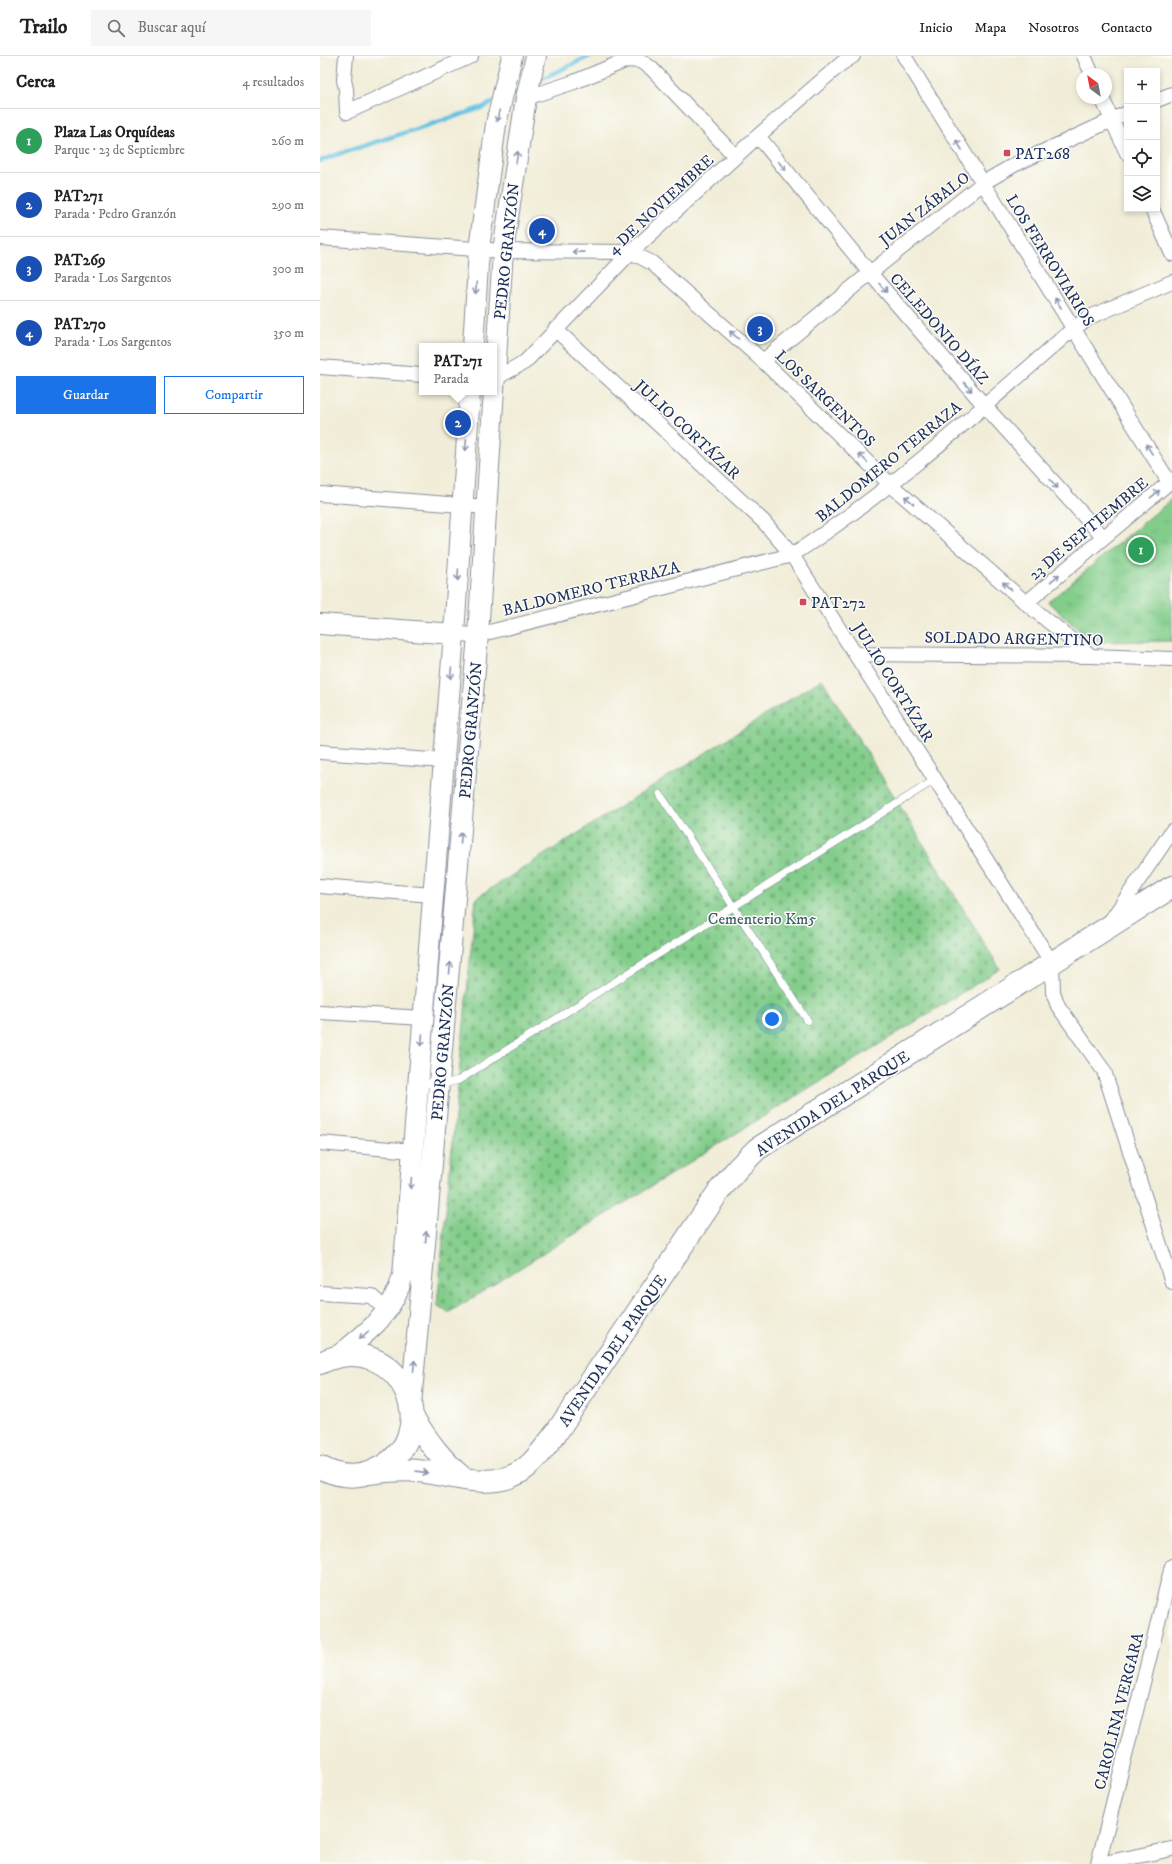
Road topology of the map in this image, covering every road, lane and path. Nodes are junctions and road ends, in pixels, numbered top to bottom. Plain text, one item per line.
1 (346, 56) edge
2 (471, 56) edge
3 (512, 56) edge
4 (536, 56) edge
5 (853, 56) edge
6 (904, 56) edge
7 (1084, 56) edge
8 (1089, 68) edge
9 (1172, 94) edge
10 (526, 98) junction
11 (1160, 99) edge
12 (1105, 104) edge
13 (1124, 114) edge
14 (1112, 119) junction
15 (758, 136) junction
16 (1124, 146) edge
17 (736, 156) junction
18 (983, 183) junction
19 (1153, 212) edge
20 (320, 238) edge
21 (479, 249) junction
22 (503, 251) junction
23 (631, 252) junction
24 (1172, 254) edge
25 (870, 273) junction
26 (1172, 282) edge
27 (1074, 328) junction
28 (555, 329) junction
29 (473, 343) edge
30 (497, 343) edge
31 (763, 361) junction
32 (320, 367) edge
33 (419, 375) edge
34 (497, 377) edge
35 (470, 395) edge
36 (493, 395) edge
37 (984, 405) junction
38 (1170, 481) edge
39 (891, 485) junction
40 (320, 494) edge
41 (462, 505) junction
42 (487, 507) junction
43 (1103, 537) junction
44 (792, 555) junction
45 (1026, 603) junction
46 (320, 624) edge
47 (454, 634) junction
48 (478, 635) junction
49 (856, 654) junction
50 (1091, 656) junction
51 (1172, 659) edge
52 (320, 752) edge
53 (444, 761) junction
54 (936, 780) junction
55 (660, 794) dead end
56 (452, 809) junction
57 (1172, 831) edge
58 (320, 886) edge
59 (1172, 887) edge
60 (433, 895) junction
61 (734, 907) junction
62 (1106, 929) junction
63 (1052, 963) junction
64 (320, 1012) edge
65 (424, 1018) junction
66 (808, 1021) dead end
67 (419, 1082) junction
68 (440, 1085) junction
69 (320, 1143) edge
70 (413, 1151) junction
71 (1172, 1282) edge
72 (320, 1293) edge
73 (388, 1311) junction
74 (329, 1360) edge
75 (411, 1410) junction
76 (326, 1471) edge
77 (369, 1473) junction
78 (464, 1479) junction
79 (1172, 1566) edge
80 (1172, 1849) edge
81 (1098, 1864) edge

1 - 2 street
3 -> 21 main road, PEDRO GRANZÓN
4 - 10 main road, PEDRO GRANZÓN
5 - 15 street, 4 DE NOVIEMBRE
18 -> 6 street, LOS FERROVIARIOS
7 - 8 street
9 - 11 street
10 - 17 street
22 -> 10 main road, PEDRO GRANZÓN
12 - 14 street
13 - 14 street, JUAN ZÁBALO
14 - 16 street
14 - 18 street, JUAN ZÁBALO
15 - 17 street, 4 DE NOVIEMBRE
15 -> 25 street, CELEDONIO DÍAZ
17 - 23 street, 4 DE NOVIEMBRE
18 - 25 street, JUAN ZÁBALO
27 -> 18 street, LOS FERROVIARIOS
19 - 24 street
20 - 21 street, LOS SARGENTOS
21 - 22 street, LOS SARGENTOS
21 -> 29 main road, PEDRO GRANZÓN
23 -> 22 street, LOS SARGENTOS
22 - 30 main road, PEDRO GRANZÓN
23 - 28 street, 4 DE NOVIEMBRE
31 -> 23 street, LOS SARGENTOS
25 - 31 street, JUAN ZÁBALO
25 -> 37 street, CELEDONIO DÍAZ
26 - 27 street, BALDOMERO TERRAZA
27 - 37 street, BALDOMERO TERRAZA
38 -> 27 street, LOS FERROVIARIOS
28 - 34 street, 4 DE NOVIEMBRE
28 - 44 street, JULIO CORTÁZAR
39 -> 31 street, LOS SARGENTOS
32 - 33 street
35 -> 41 main road, PEDRO GRANZÓN
36 - 42 main road, PEDRO GRANZÓN
37 - 39 street, BALDOMERO TERRAZA
37 -> 43 street, CELEDONIO DÍAZ
43 -> 38 street, 23 DE SEPTIEMBRE
39 - 44 street, BALDOMERO TERRAZA
45 -> 39 street, LOS SARGENTOS
40 - 41 street
41 - 42 street
41 -> 47 main road, PEDRO GRANZÓN
42 - 48 main road, PEDRO GRANZÓN
45 -> 43 street, 23 DE SEPTIEMBRE
44 - 48 street, BALDOMERO TERRAZA
44 - 49 street, JULIO CORTÁZAR
45 - 50 street, LOS SARGENTOS
46 - 47 main road
47 - 48 street, BALDOMERO TERRAZA
47 -> 53 main road, PEDRO GRANZÓN
48 - 56 main road, PEDRO GRANZÓN
49 - 50 street, SOLDADO ARGENTINO
49 - 54 street, JULIO CORTÁZAR
50 - 51 street, SOLDADO ARGENTINO
52 - 53 street
53 - 56 main road, PEDRO GRANZÓN
54 - 61 lane
54 - 63 street, JULIO CORTÁZAR
55 - 61 lane
56 - 60 main road, PEDRO GRANZÓN
68 -> 56 main road, PEDRO GRANZÓN
57 - 62 street
58 - 60 street
59 - 62 main road, AVENIDA DEL PARQUE
60 - 65 main road, PEDRO GRANZÓN
61 - 66 lane
61 - 68 lane
62 - 63 main road, AVENIDA DEL PARQUE
63 - 71 street
63 - 78 main road, AVENIDA DEL PARQUE
64 - 65 street
65 -> 67 main road, PEDRO GRANZÓN
67 - 68 lane
67 - 70 main road, PEDRO GRANZÓN
75 -> 68 main road, PEDRO GRANZÓN
69 - 70 street
70 -> 73 main road, PEDRO GRANZÓN
72 - 73 street
73 -> 74 main road, PEDRO GRANZÓN
74 - 75 main road
75 - 77 main road
75 - 78 main road
76 - 77 main road, AVENIDA DEL PARQUE
77 -> 78 main road, AVENIDA DEL PARQUE
79 - 81 street, CAROLINA VERGARA
80 - 81 street

